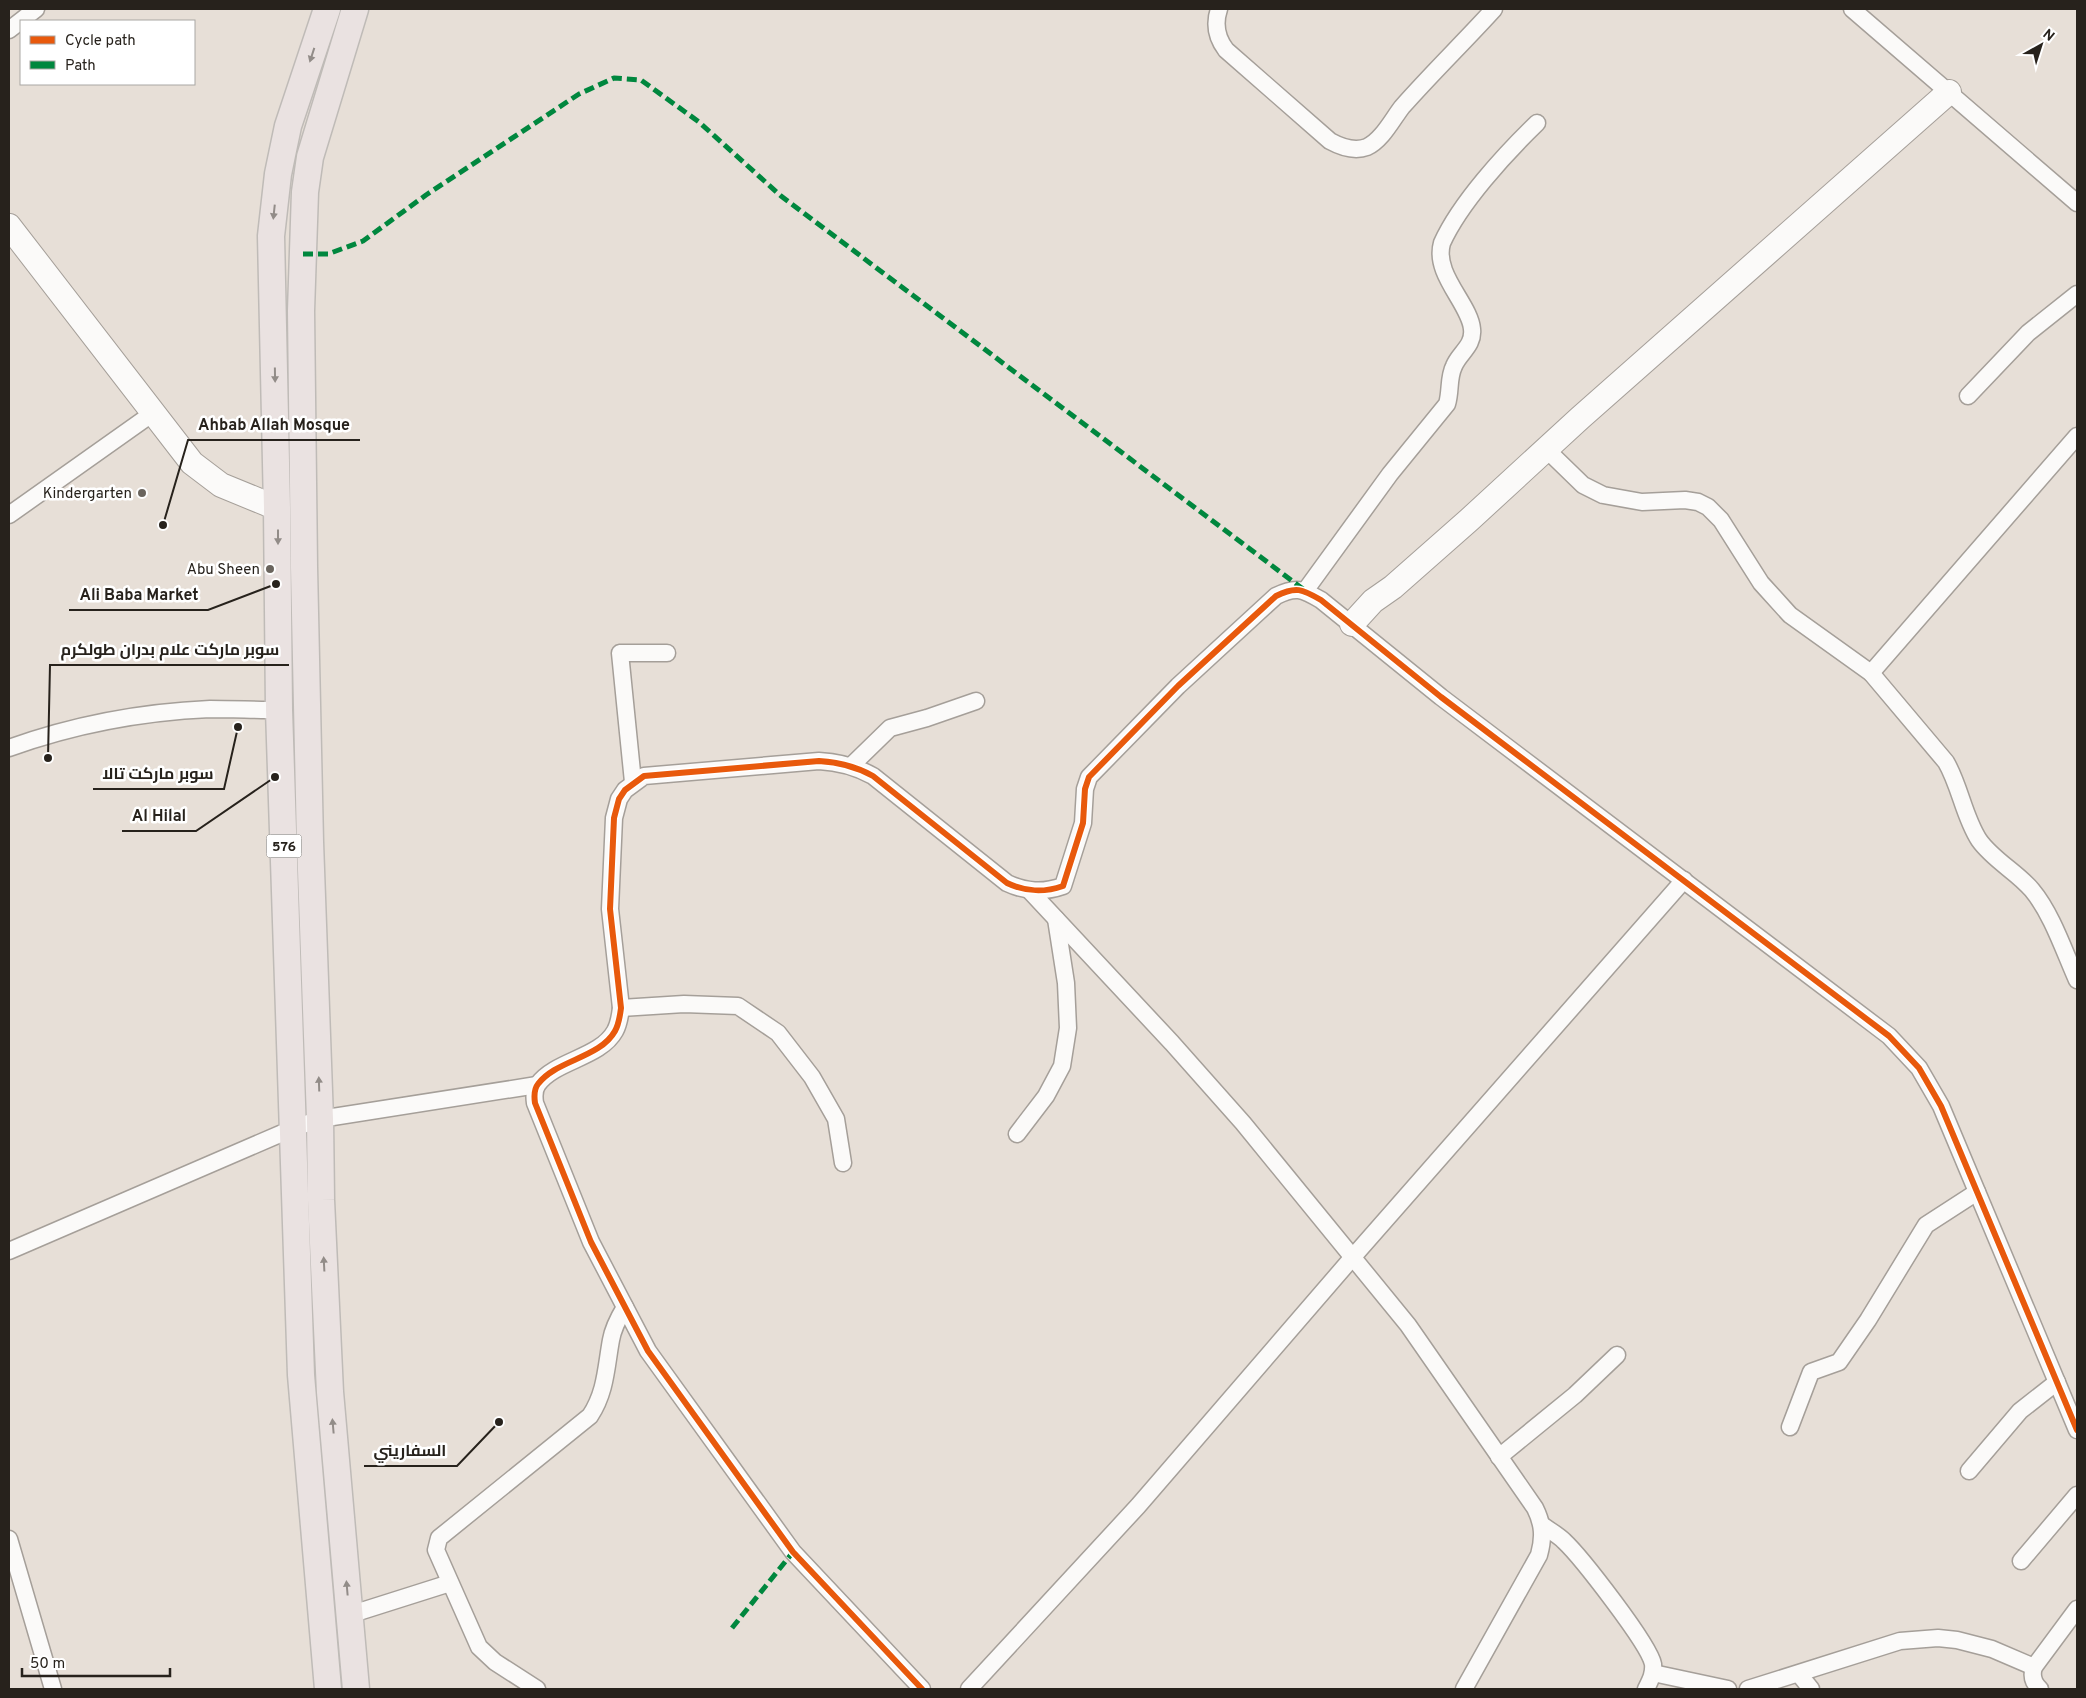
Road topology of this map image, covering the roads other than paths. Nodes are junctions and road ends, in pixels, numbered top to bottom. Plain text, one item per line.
1 (36, 9) edge
2 (327, 9) edge
3 (355, 9) edge
4 (1219, 9) edge
5 (1494, 9) edge
6 (1852, 9) edge
7 (22, 20) edge
8 (20, 21) edge
9 (9, 30) edge
10 (1948, 92) junction
11 (1537, 123) dead end
12 (2077, 203) edge
13 (9, 226) edge
14 (2077, 294) edge
15 (1968, 396) dead end
16 (153, 413) junction
17 (2077, 436) edge
18 (1547, 450) junction
19 (277, 508) junction
20 (9, 515) edge
21 (1305, 591) junction
22 (1352, 624) junction
23 (667, 653) dead end
24 (1871, 673) junction
25 (976, 701) dead end
26 (279, 710) junction
27 (9, 748) edge
28 (851, 766) junction
29 (633, 782) junction
30 (1684, 880) junction
31 (1030, 891) junction
32 (1056, 919) junction
33 (2077, 980) edge
34 (621, 1008) junction
35 (537, 1085) junction
36 (320, 1119) junction
37 (294, 1128) junction
38 (1017, 1134) dead end
39 (843, 1163) dead end
40 (1977, 1192) junction
41 (9, 1251) edge
42 (1352, 1258) junction
43 (624, 1307) junction
44 (1617, 1355) dead end
45 (2057, 1382) junction
46 (1790, 1427) dead end
47 (2077, 1430) edge
48 (1499, 1456) junction
49 (1969, 1471) dead end
50 (2077, 1495) edge
51 (1542, 1525) junction
52 (9, 1539) edge
53 (2021, 1561) dead end
54 (450, 1583) junction
55 (2077, 1609) edge
56 (350, 1615) junction
57 (2034, 1667) junction
58 (1653, 1673) junction
59 (1799, 1674) junction
60 (53, 1689) edge
61 (328, 1689) edge
62 (356, 1689) edge
63 (537, 1689) edge
64 (922, 1689) edge
65 (969, 1689) edge
66 (1464, 1689) edge
67 (1646, 1689) edge
68 (1728, 1689) edge
69 (1748, 1689) edge
70 (1811, 1689) edge
71 (2040, 1689) edge

1 - 7 street
2 -> 19 main road, 576
36 -> 3 main road, 576
4 - 5 street
6 - 10 street
8 - 9 street
10 - 12 street
10 - 18 street
11 - 21 street
13 - 16 street
14 - 15 street
16 - 19 street
16 - 20 street
17 - 24 street
18 - 22 street
18 - 24 street
19 -> 26 main road, 576
21 - 22 street
21 - 31 street
22 - 30 street
23 - 29 street
24 - 33 street
25 - 28 street
26 - 27 street
26 - 37 main road, 576
28 - 29 street
28 - 31 street
29 - 34 street
30 - 40 street
30 - 42 street
31 - 32 street
32 - 38 street
32 - 42 street
34 - 35 street
34 - 39 street
35 - 36 street
35 - 43 street
36 - 37 street
56 -> 36 main road, 576
37 - 41 street
37 - 61 main road, 576
40 - 45 street
40 - 46 street
42 - 48 street
42 - 65 street
43 - 54 street
43 - 64 street
44 - 48 street
45 - 47 street
45 - 49 street
48 - 51 street
50 - 53 street
51 - 58 street
51 - 66 street
52 - 60 street
54 - 56 street
54 - 63 street
55 - 57 street
56 - 62 main road, 576
57 - 59 street
57 - 71 street
58 - 67 street
58 - 68 street
59 - 69 street
59 - 70 street

